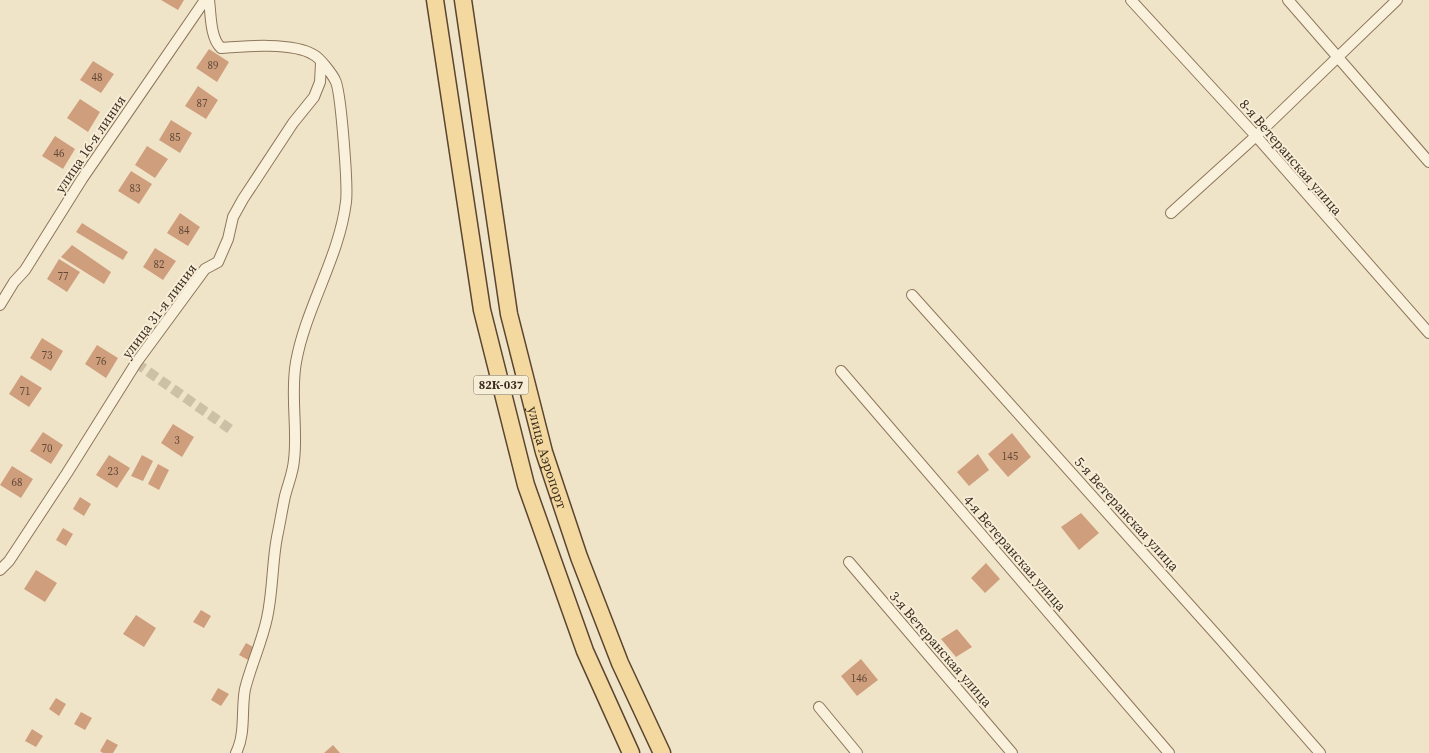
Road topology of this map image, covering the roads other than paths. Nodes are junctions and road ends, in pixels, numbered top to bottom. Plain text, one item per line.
1 (205, 0) edge
2 (209, 0) edge
3 (435, 0) edge
4 (463, 0) edge
5 (1132, 0) edge
6 (1288, 0) edge
7 (1397, 0) edge
8 (1339, 57) junction
9 (321, 63) junction
10 (1256, 136) junction
11 (1429, 162) edge
12 (1171, 213) dead end
13 (912, 296) dead end
14 (0, 305) edge
15 (1429, 333) edge
16 (841, 371) dead end
17 (848, 562) dead end
18 (0, 570) edge
19 (818, 707) dead end
20 (236, 753) edge
21 (631, 753) edge
22 (662, 753) edge
23 (857, 753) edge
24 (1012, 753) edge
25 (1169, 753) edge
26 (1320, 753) edge

1 - 14 street, улица 16-я линия
2 - 9 street
3 - 21 main road, улица Аэропорт / 82К-037
4 - 22 main road, улица Аэропорт
5 - 10 street, 8-я Ветеранская улица
6 - 8 street
7 - 8 street
8 - 10 street
8 - 11 street
9 - 18 street, улица 31-я линия
9 - 20 street
10 - 12 street
10 - 15 street, 8-я Ветеранская улица
13 - 26 street, 5-я Ветеранская улица
16 - 25 street, 4-я Ветеранская улица
17 - 24 street, 3-я Ветеранская улица
19 - 23 street

